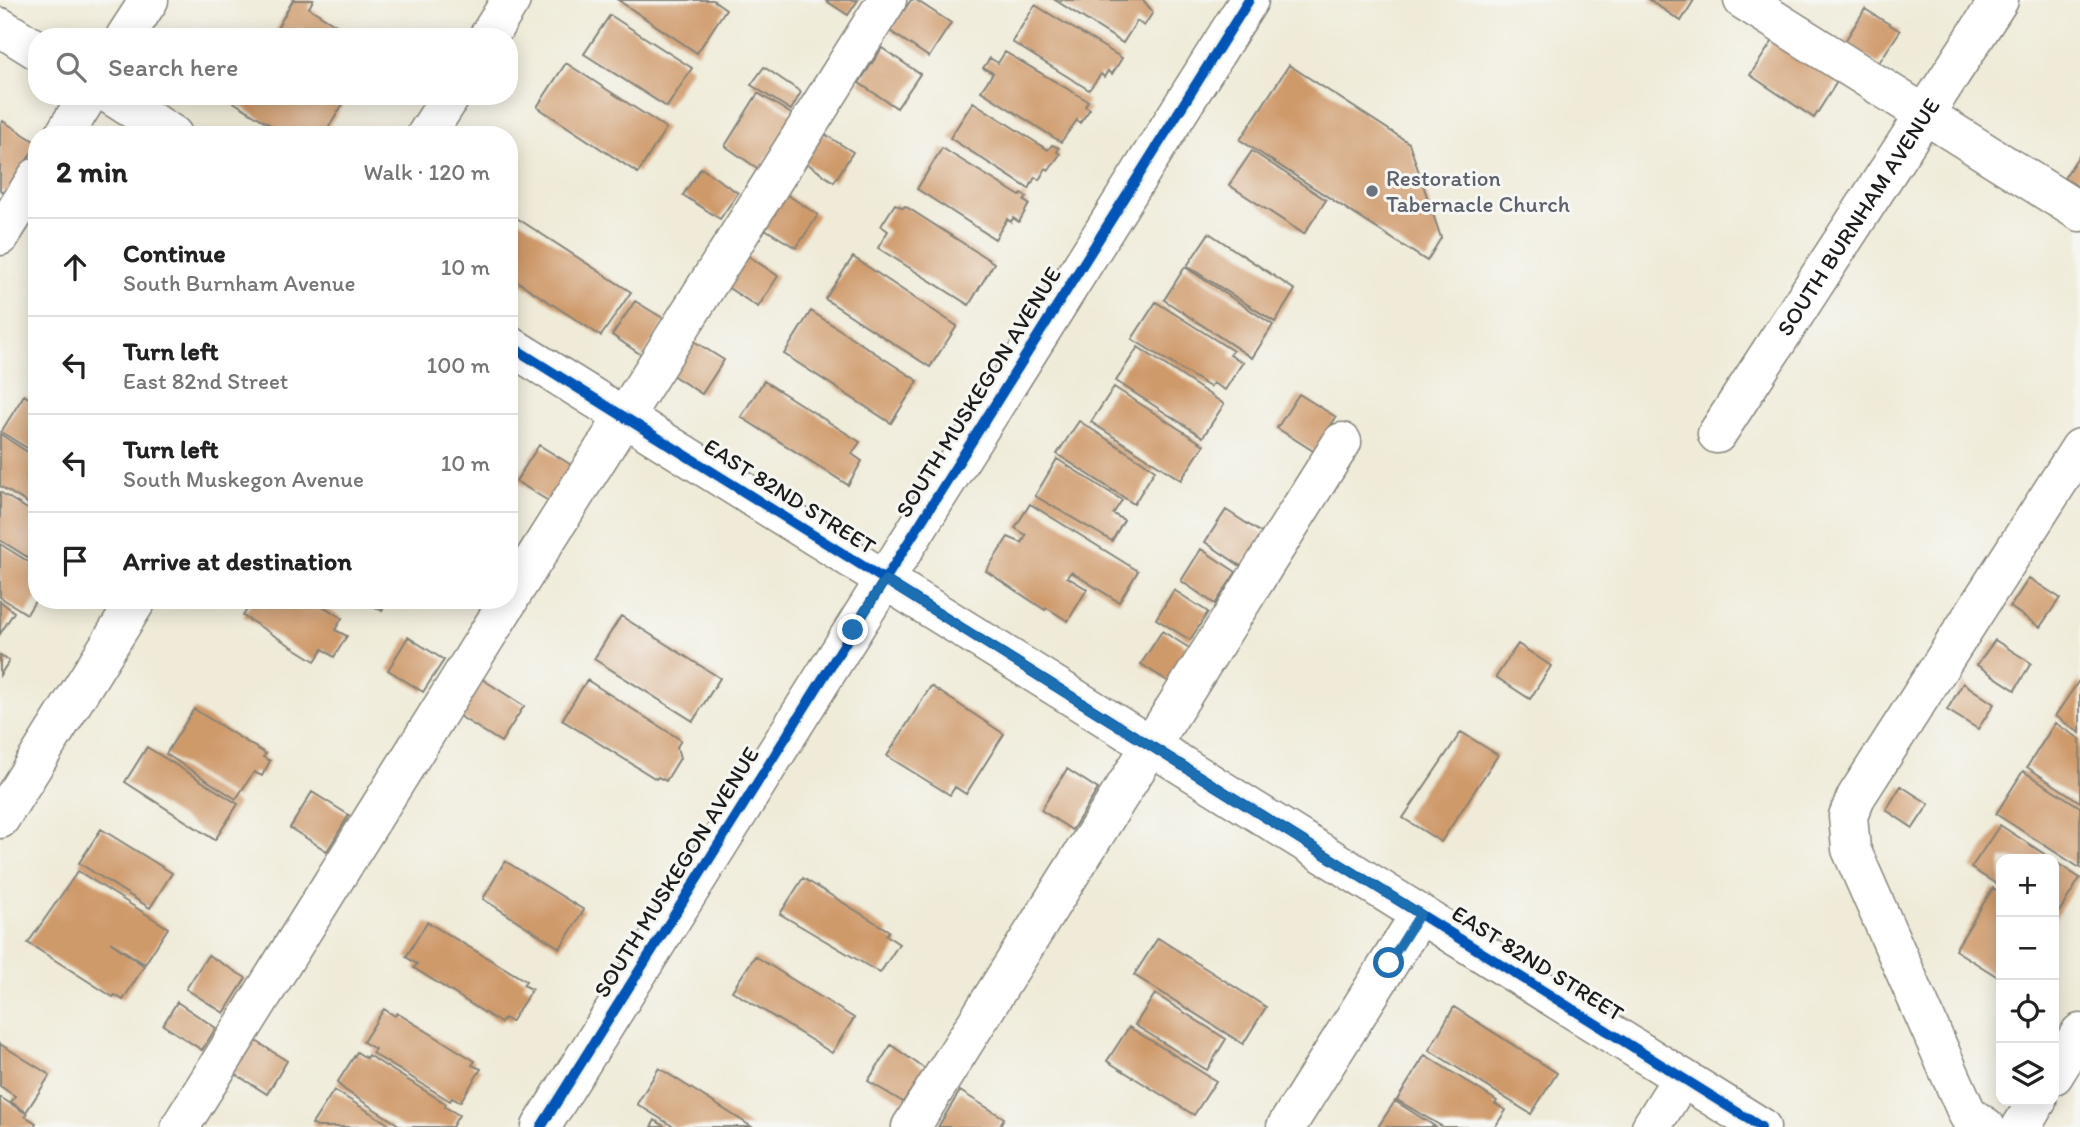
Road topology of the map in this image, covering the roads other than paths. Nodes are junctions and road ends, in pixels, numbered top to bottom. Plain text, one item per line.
1 (149, 0) edge
2 (511, 0) edge
3 (887, 0) edge
4 (1249, 0) edge
5 (1743, 0) edge
6 (1999, 0) edge
7 (0, 27) edge
8 (131, 28) edge
9 (494, 28) edge
10 (28, 44) edge
11 (82, 105) edge
12 (126, 105) edge
13 (445, 105) edge
14 (1926, 115) junction
15 (70, 126) edge
16 (159, 126) edge
17 (432, 126) edge
18 (28, 191) edge
19 (2080, 212) edge
20 (0, 236) edge
21 (518, 351) edge
22 (623, 416) junction
23 (1717, 434) dead end
24 (1342, 442) dead end
25 (2080, 448) edge
26 (885, 580) junction
27 (518, 585) edge
28 (130, 609) edge
29 (503, 609) edge
30 (1149, 745) junction
31 (0, 819) edge
32 (1420, 914) junction
33 (2080, 1033) edge
34 (2059, 1067) edge
35 (1682, 1078) junction
36 (2034, 1106) edge
37 (180, 1127) edge
38 (541, 1127) edge
39 (911, 1127) edge
40 (1286, 1127) edge
41 (1651, 1127) edge
42 (1761, 1127) edge
43 (1986, 1127) edge
44 (2021, 1127) edge

1 - 8 street
2 - 9 street
3 - 22 street
4 - 26 street, SOUTH MUSKEGON AVENUE
5 - 14 street
6 - 14 street, SOUTH BURNHAM AVENUE
7 - 10 street
11 - 15 street
12 - 16 street
13 - 17 street
14 - 19 street
14 - 23 street, SOUTH BURNHAM AVENUE
18 - 20 street
21 - 22 street, EAST 82ND STREET
22 - 26 street, EAST 82ND STREET
22 - 27 street
24 - 30 street
25 - 43 street
26 - 30 street, EAST 82ND STREET
26 - 38 street, SOUTH MUSKEGON AVENUE
28 - 31 street
29 - 37 street
30 - 32 street, EAST 82ND STREET
30 - 39 street
32 - 35 street, EAST 82ND STREET
32 - 40 street
33 - 34 street
35 - 41 street
35 - 42 street, EAST 82ND STREET
36 - 44 street

